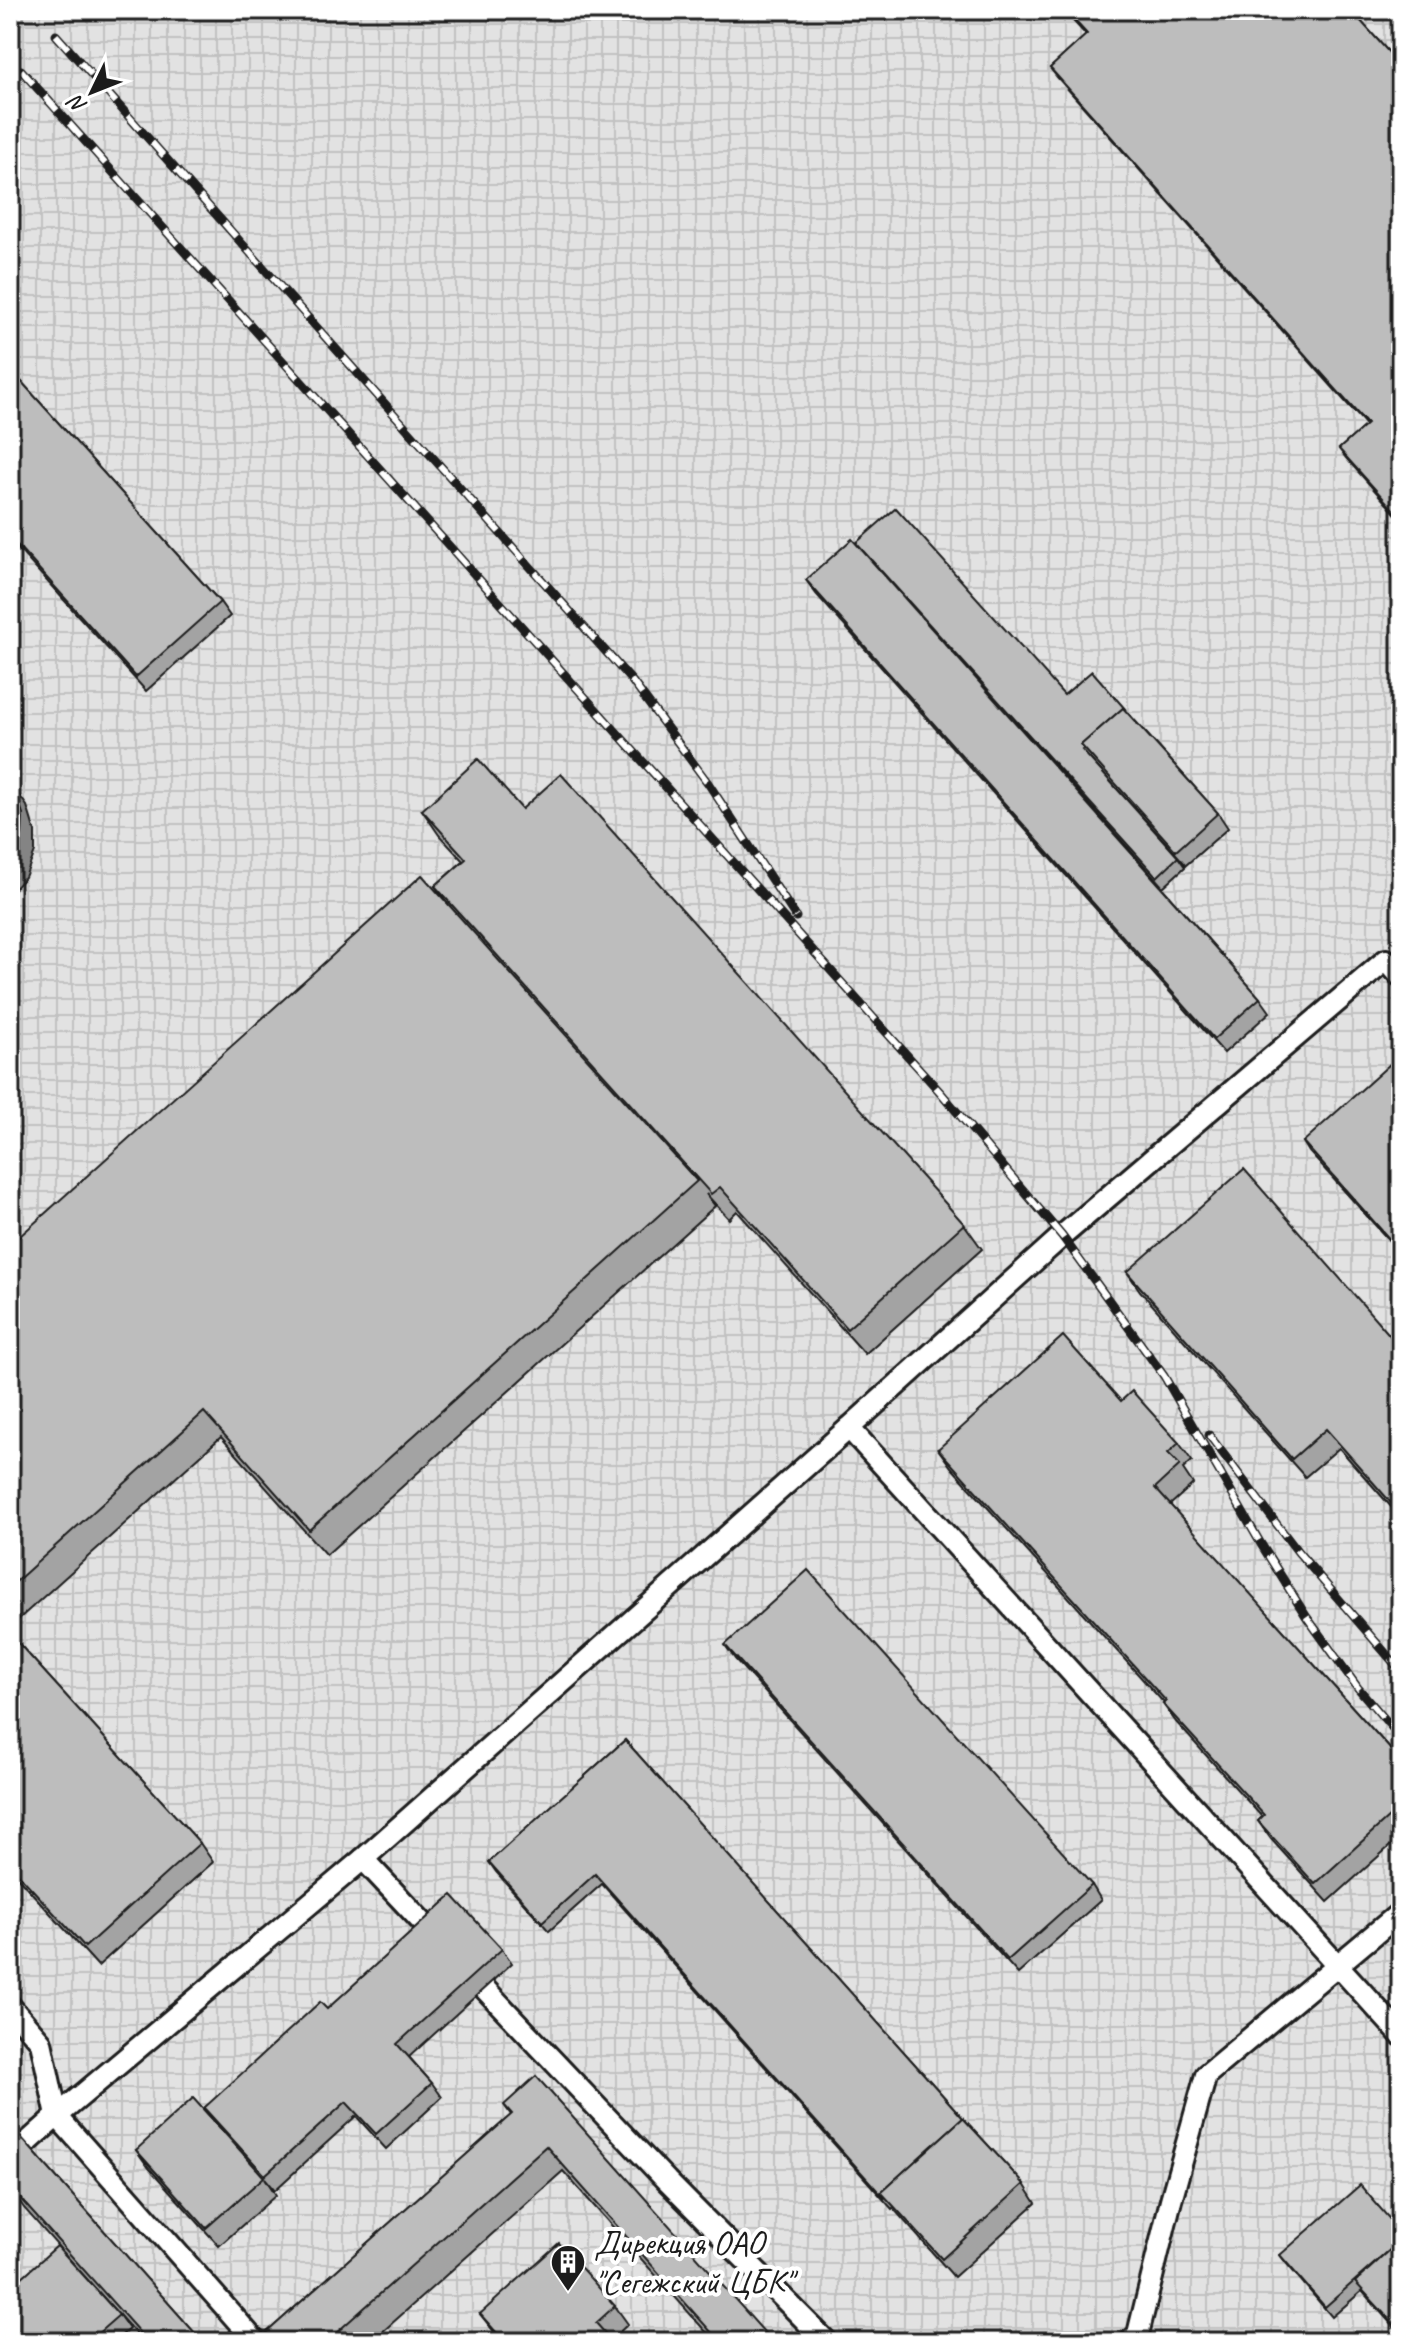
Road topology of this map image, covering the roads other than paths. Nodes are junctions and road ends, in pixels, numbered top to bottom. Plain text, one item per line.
1 (1393, 954) edge
2 (1401, 977) edge
3 (849, 1428) junction
4 (363, 1859) junction
5 (1401, 1912) edge
6 (1337, 1963) junction
7 (10, 2006) edge
8 (1401, 2035) edge
9 (57, 2116) junction
10 (10, 2158) edge
11 (1135, 2339) edge
12 (256, 2342) edge
13 (827, 2342) edge

1 - 2 lane
1 - 3 lane
3 - 4 lane
3 - 6 lane
4 - 9 lane
4 - 13 lane
5 - 6 lane
6 - 8 lane
6 - 11 lane
7 - 9 lane
9 - 10 lane
9 - 12 lane

